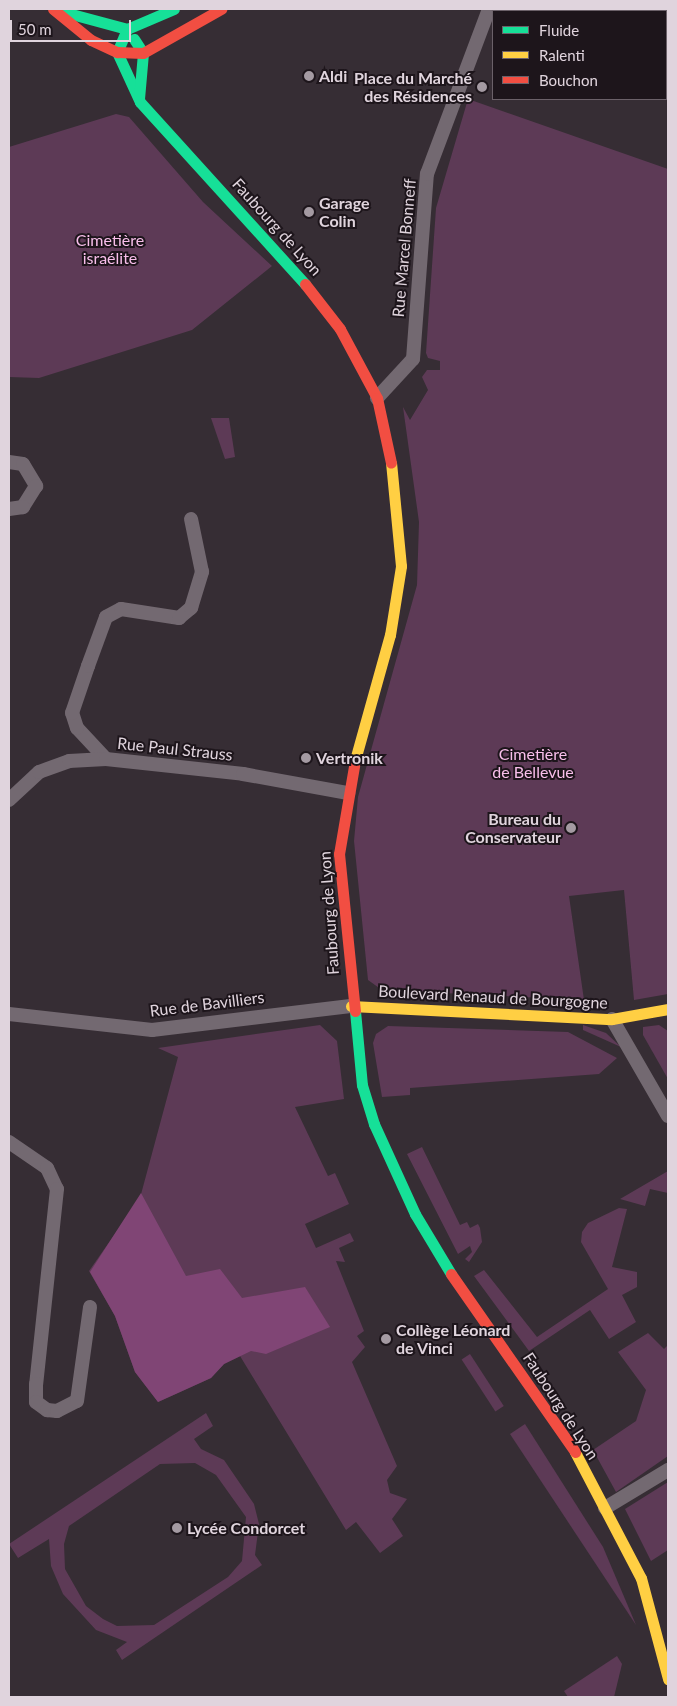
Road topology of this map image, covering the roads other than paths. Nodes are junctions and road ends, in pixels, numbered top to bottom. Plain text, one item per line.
1 (53, 9) edge
2 (174, 9) edge
3 (221, 9) edge
4 (489, 9) edge
5 (126, 29) junction
6 (117, 52) junction
7 (144, 53) junction
8 (139, 99) junction
9 (377, 398) junction
10 (9, 462) edge
11 (9, 509) edge
12 (191, 519) dead end
13 (106, 759) junction
14 (348, 793) junction
15 (9, 800) edge
16 (351, 1006) junction
17 (668, 1009) edge
18 (9, 1014) edge
19 (612, 1019) junction
20 (668, 1116) edge
21 (9, 1142) edge
22 (90, 1307) dead end
23 (668, 1470) edge
24 (605, 1508) junction
25 (668, 1679) edge

1 - 5 street
1 - 6 street
2 - 5 street
3 - 7 street
4 - 9 street, Rue Marcel Bonneff
5 - 6 street
5 - 7 street
6 - 7 street
6 - 8 street, Faubourg de Lyon
7 - 8 street
8 - 9 street, Faubourg de Lyon
9 - 14 street, Faubourg de Lyon
10 - 11 street
12 - 13 street
13 - 14 street, Rue Paul Strauss
13 - 15 street, Rue Paul Strauss
14 - 16 street, Faubourg de Lyon
16 - 18 street, Rue de Bavilliers
16 - 19 street, Boulevard Renaud de Bourgogne
16 - 24 street, Faubourg de Lyon
17 - 19 street
19 - 20 street, Boulevard Renaud de Bourgogne
21 - 22 street
23 - 24 street
24 - 25 street, Faubourg de Lyon

